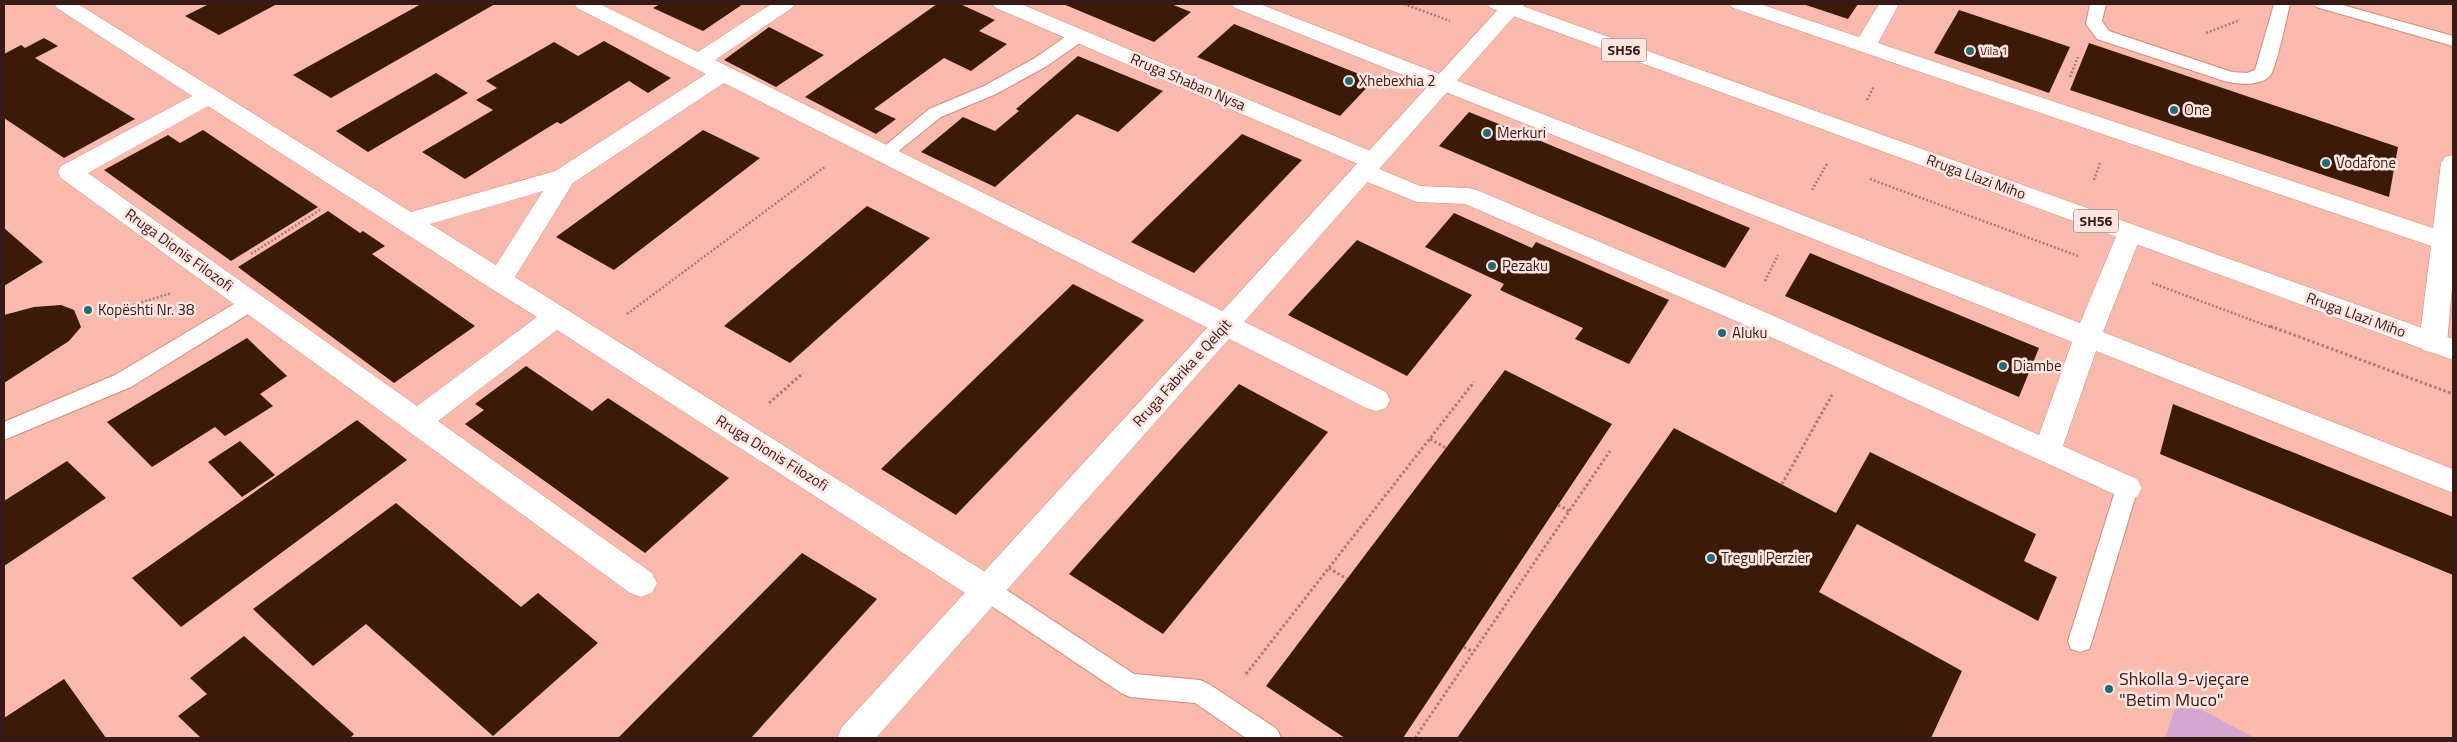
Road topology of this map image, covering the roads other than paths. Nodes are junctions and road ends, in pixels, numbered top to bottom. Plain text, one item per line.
1 (64, 4) edge
2 (584, 4) edge
3 (785, 4) edge
4 (1003, 4) edge
5 (1242, 4) edge
6 (1740, 4) edge
7 (1890, 4) edge
8 (2098, 4) edge
9 (2322, 4) edge
10 (1507, 5) edge
11 (2281, 5) edge
12 (1078, 36) junction
13 (2453, 41) edge
14 (1865, 46) junction
15 (699, 61) junction
16 (722, 74) junction
17 (1443, 82) junction
18 (209, 96) junction
19 (884, 154) junction
20 (2453, 163) edge
21 (1368, 166) junction
22 (564, 177) junction
23 (407, 222) junction
24 (2129, 233) junction
25 (2449, 242) edge
26 (500, 281) junction
27 (251, 303) junction
28 (556, 317) junction
29 (1225, 325) junction
30 (2087, 338) junction
31 (2443, 346) edge
32 (1376, 400) dead end
33 (416, 422) junction
34 (4, 431) edge
35 (2047, 452) junction
36 (2453, 482) edge
37 (2127, 488) joint
38 (641, 583) dead end
39 (987, 590) junction
40 (2080, 641) dead end
41 (854, 738) edge
42 (1268, 738) edge

1 - 18 street, Rruga Dionis Filozofi
2 - 15 street
3 - 15 street
4 - 12 street, Rruga Shaban Nysa
5 - 17 street
6 - 14 street
7 - 14 street
8 - 11 lane
9 - 13 lane
10 - 17 street, Rruga Fabrika e Qelqit
10 - 24 street, Rruga Llazi Miho / SH56
12 - 19 lane
12 - 21 street, Rruga Shaban Nysa
14 - 25 street
15 - 16 street
16 - 19 street
16 - 22 street
17 - 21 street, Rruga Fabrika e Qelqit
17 - 30 street
18 - 23 street, Rruga Dionis Filozofi
18 - 27 street, Rruga Dionis Filozofi
19 - 29 street
20 - 25 street
21 - 29 street, Rruga Fabrika e Qelqit
21 - 35 street, Rruga Shaban Nysa
22 - 23 street
22 - 26 street
23 - 26 street, Rruga Dionis Filozofi
24 - 30 street
24 - 31 street, Rruga Llazi Miho / SH56
25 - 31 street
26 - 28 street, Rruga Dionis Filozofi
27 - 33 street, Rruga Dionis Filozofi
27 - 34 lane
28 - 33 street
28 - 39 street, Rruga Dionis Filozofi
29 - 32 street
29 - 39 street, Rruga Fabrika e Qelqit
30 - 35 street
30 - 36 street
33 - 38 street, Rruga Dionis Filozofi
35 - 37 street
37 - 40 lane
39 - 41 street, Rruga Fabrika e Qelqit
39 - 42 lane

